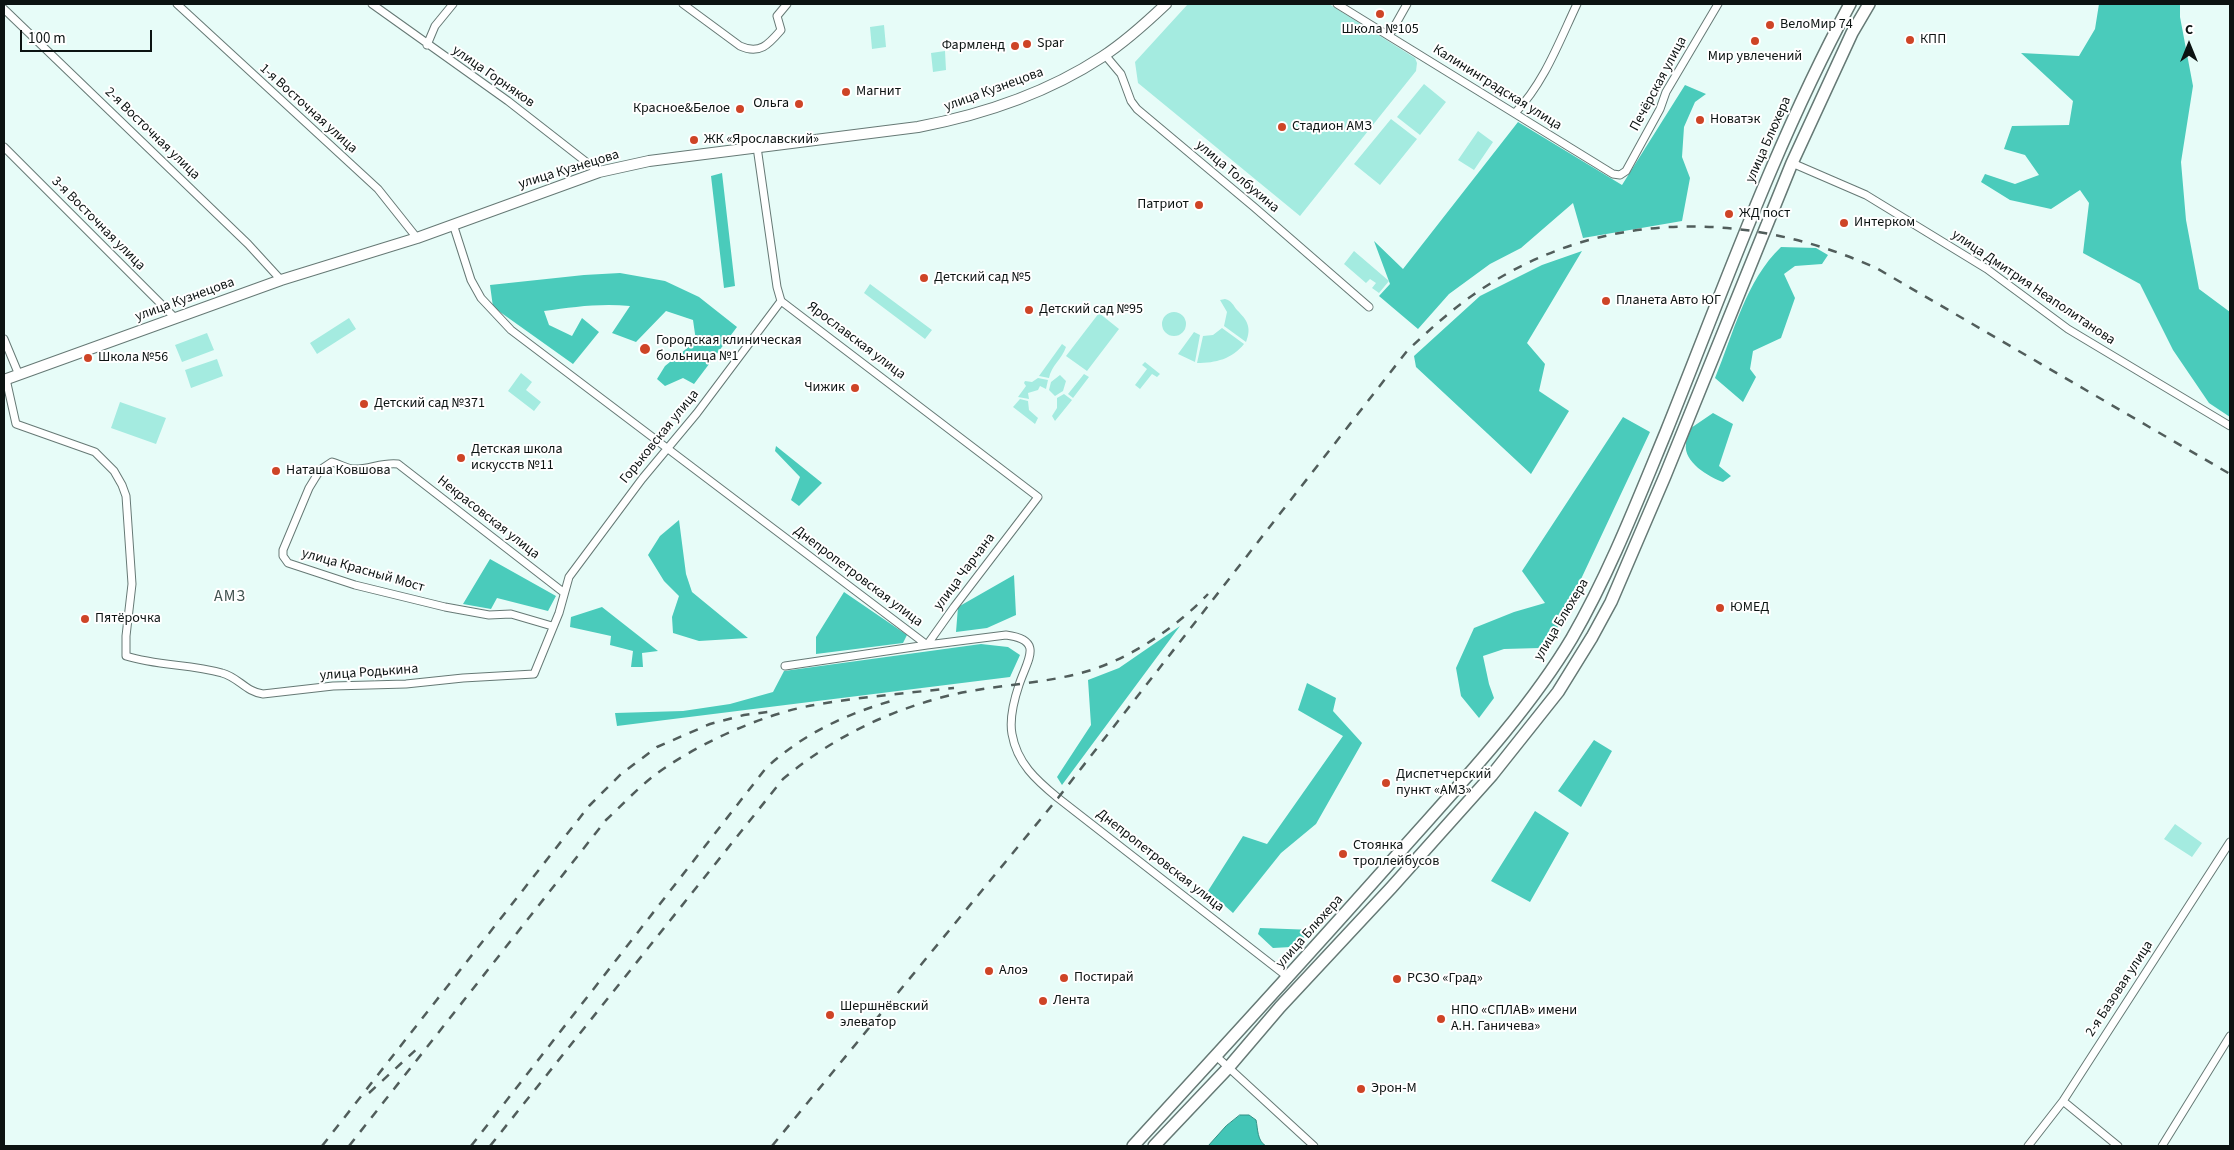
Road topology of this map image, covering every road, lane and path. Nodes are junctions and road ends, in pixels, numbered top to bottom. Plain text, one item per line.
1 (177, 4) edge
2 (372, 4) edge
3 (453, 4) edge
4 (683, 4) edge
5 (787, 4) edge
6 (1166, 4) edge
7 (1337, 4) edge
8 (1407, 4) edge
9 (1577, 4) edge
10 (1718, 4) edge
11 (1850, 4) edge
12 (1869, 4) edge
13 (4, 9) edge
14 (1390, 36) junction
15 (427, 45) junction
16 (1105, 55) junction
17 (1515, 113) junction
18 (4, 147) edge
19 (757, 147) junction
20 (1792, 164) junction
21 (599, 172) junction
22 (1620, 175) joint
23 (453, 224) junction
24 (417, 238) junction
25 (281, 280) junction
26 (781, 301) junction
27 (1368, 307) dead end
28 (175, 318) junction
29 (4, 339) edge
30 (19, 375) junction
31 (5, 380) edge
32 (2230, 426) edge
33 (668, 449) junction
34 (398, 464) joint
35 (1038, 498) joint
36 (563, 592) junction
37 (552, 626) junction
38 (927, 645) junction
39 (785, 666) dead end
40 (2230, 842) edge
41 (1289, 978) junction
42 (1299, 986) junction
43 (2230, 1036) edge
44 (1216, 1056) junction
45 (1228, 1068) junction
46 (2063, 1100) junction
47 (1133, 1146) edge
48 (1154, 1146) edge
49 (1314, 1146) edge
50 (2028, 1146) edge
51 (2118, 1146) edge
52 (2162, 1146) edge

1 - 24 street, 1-я Восточная улица
2 - 15 street, улица Горняков
3 - 15 street
4 - 5 street
6 - 16 street, улица Кузнецова
7 - 14 street, Калининградская улица
8 - 14 street
9 - 17 street
10 - 22 street, Печёрская улица
11 - 41 main road, улица Блюхера
12 - 20 main road, улица Блюхера
13 - 25 street, 2-я Восточная улица
14 - 17 street, Калининградская улица
15 - 21 street, улица Горняков
16 - 19 street, улица Кузнецова
16 - 27 street, улица Толбухина
17 - 22 street, Калининградская улица
18 - 28 street, 3-я Восточная улица
19 - 21 street, улица Кузнецова
19 - 26 street
20 - 32 street, улица Дмитрия Неаполитанова
20 - 42 main road, улица Блюхера
21 - 23 street, улица Кузнецова
23 - 24 street, улица Кузнецова
23 - 33 street, Днепропетровская улица
24 - 25 street, улица Кузнецова
25 - 28 street, улица Кузнецова
26 - 33 street, Горьковская улица
26 - 35 street, Ярославская улица
28 - 30 street, улица Кузнецова
29 - 30 street
30 - 31 street, улица Кузнецова
31 - 37 street, улица Родькина
33 - 36 street, Горьковская улица
33 - 38 street, Днепропетровская улица
34 - 36 street, Некрасовская улица
34 - 37 street, улица Красный Мост
35 - 38 street, улица Чарчана
36 - 37 street, улица Родькина
38 - 39 street
38 - 41 street, Днепропетровская улица
40 - 46 street, 2-я Базовая улица
41 - 42 main road
41 - 44 main road, улица Блюхера
42 - 45 main road, улица Блюхера
43 - 52 street
44 - 45 street
44 - 47 main road, улица Блюхера
45 - 48 main road, улица Блюхера
45 - 49 street
46 - 50 street, 2-я Базовая улица
46 - 51 street

